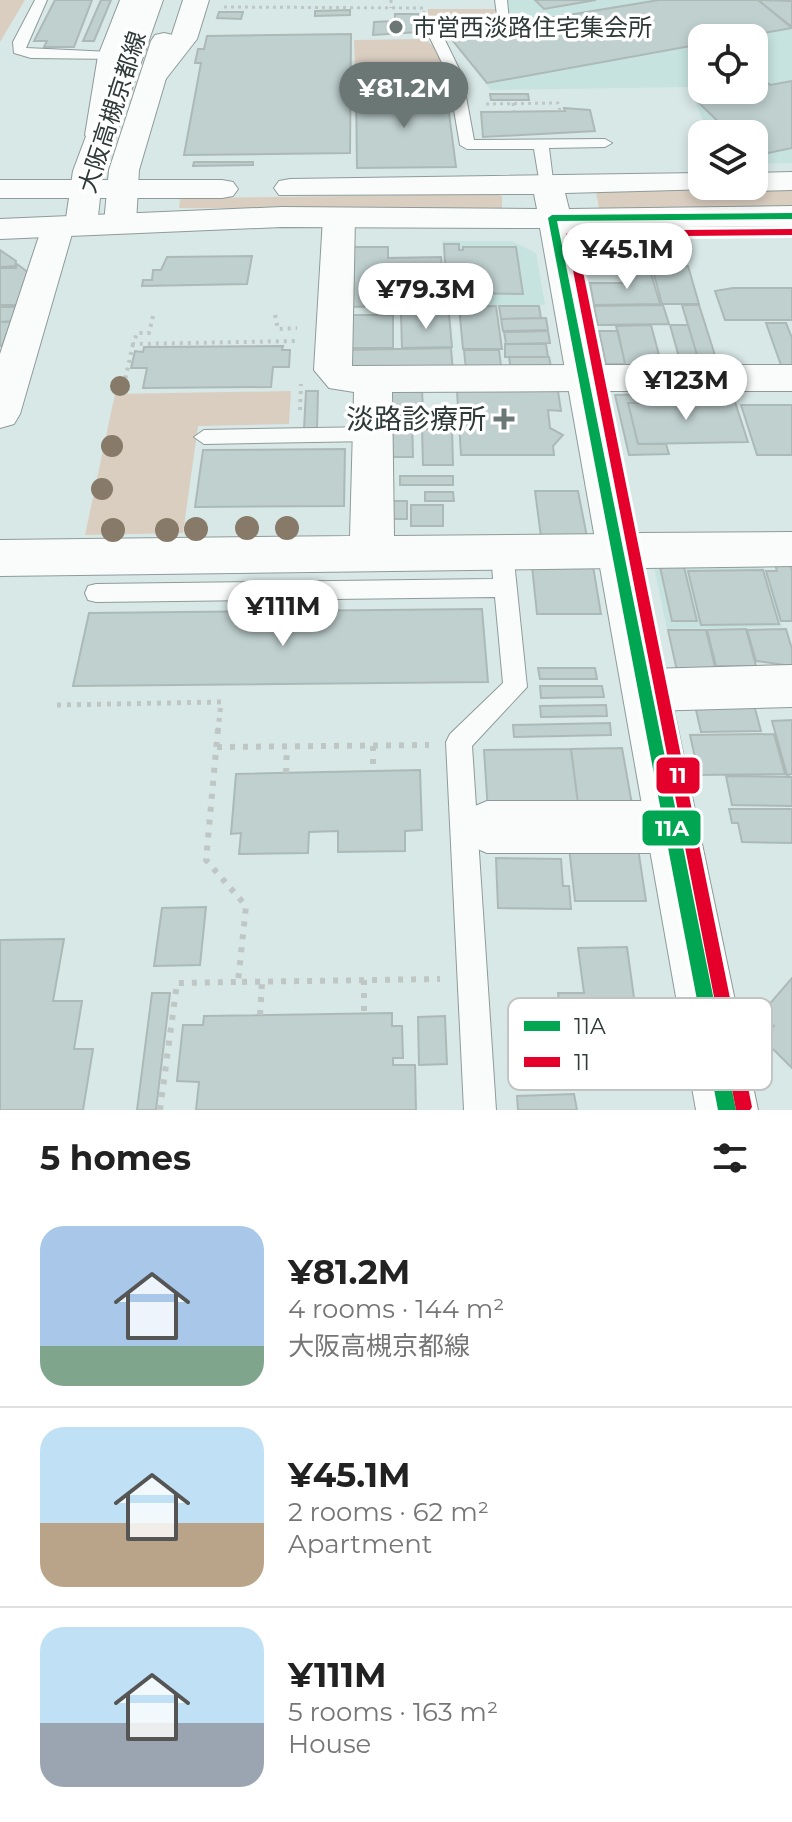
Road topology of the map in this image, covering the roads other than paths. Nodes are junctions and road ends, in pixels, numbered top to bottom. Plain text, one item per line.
1 (41, 0) edge
2 (133, 0) edge
3 (150, 0) edge
4 (176, 0) edge
5 (501, 0) edge
6 (208, 3) edge
7 (111, 56) junction
8 (155, 74) junction
9 (100, 135) junction
10 (605, 143) dead end
11 (541, 145) junction
12 (792, 181) edge
13 (768, 182) edge
14 (688, 184) edge
15 (0, 189) edge
16 (84, 189) junction
17 (120, 189) junction
18 (550, 202) junction
19 (792, 216) edge
20 (339, 218) junction
21 (120, 223) junction
22 (69, 226) junction
23 (0, 229) edge
24 (10, 352) edge
25 (583, 378) junction
26 (792, 378) edge
27 (373, 379) junction
28 (0, 414) edge
29 (373, 434) junction
30 (204, 437) dead end
31 (792, 549) edge
32 (617, 551) junction
33 (372, 553) junction
34 (0, 558) edge
35 (504, 569) junction
36 (96, 593) dead end
37 (792, 686) edge
38 (647, 690) junction
39 (487, 827) dead end
40 (673, 827) junction
41 (706, 998) edge
42 (723, 1090) edge
43 (480, 1110) edge
44 (727, 1110) edge

1 - 7 lane
2 - 7 street
3 - 9 street, 大阪高槻京都線
4 - 8 street, 大阪高槻京都線
5 - 11 lane
6 - 8 street
7 - 9 street
8 - 17 street, 大阪高槻京都線
9 - 16 street, 大阪高槻京都線
10 - 11 lane
11 - 18 lane
12 - 13 street
14 - 18 street
15 - 16 street
16 - 17 street
16 - 22 street, 大阪高槻京都線
17 - 18 street
17 - 21 street, 大阪高槻京都線
18 - 19 street
18 - 20 street
18 - 25 street
20 - 21 street
20 - 27 street
21 - 22 street
22 - 23 street
22 - 24 street, 大阪高槻京都線
24 - 28 street, 大阪高槻京都線
25 - 26 street
25 - 27 street
25 - 32 street
27 - 29 street
29 - 30 lane
29 - 33 street
31 - 32 street
32 - 35 street
32 - 38 street
33 - 34 street
33 - 35 street
35 - 36 lane
35 - 43 lane
37 - 38 street
38 - 40 street
39 - 40 street
40 - 41 street
42 - 44 street

